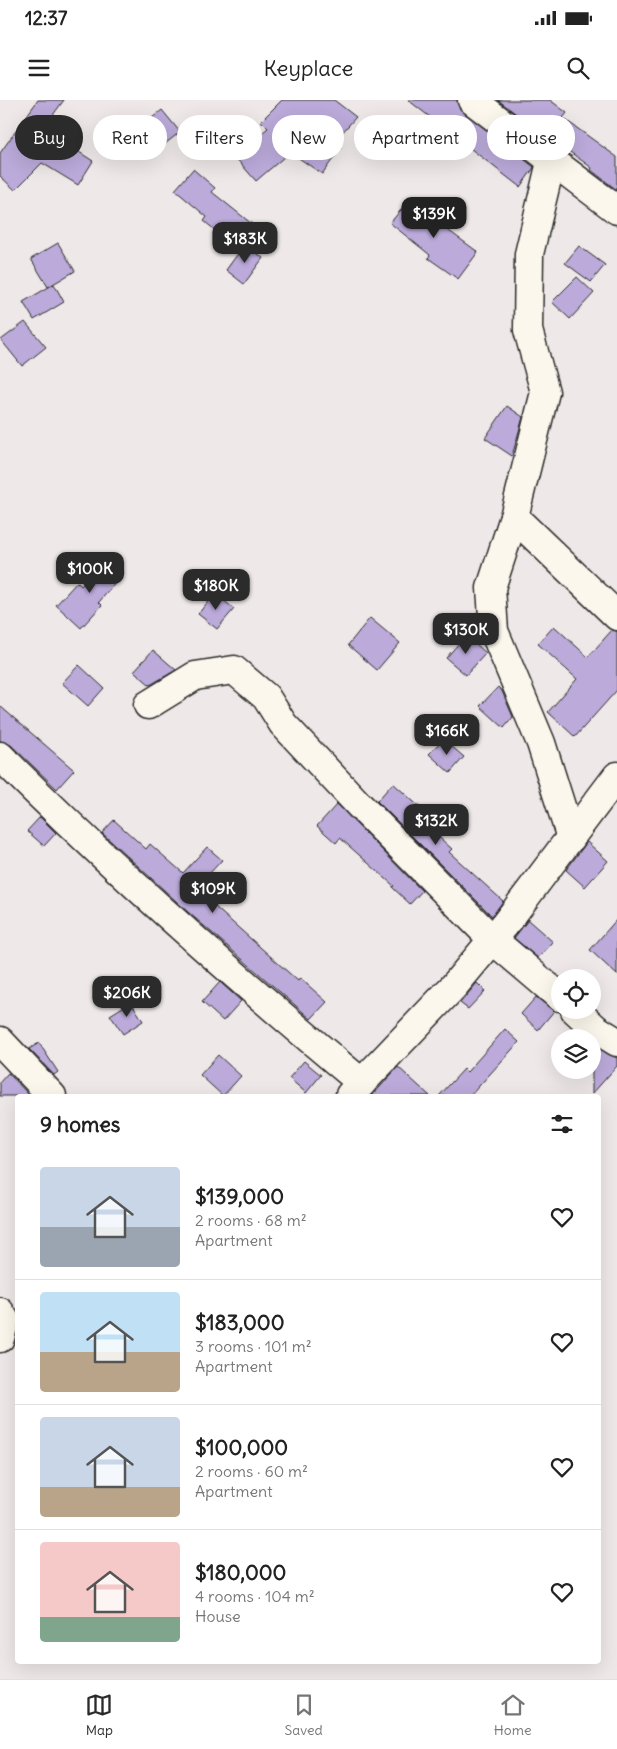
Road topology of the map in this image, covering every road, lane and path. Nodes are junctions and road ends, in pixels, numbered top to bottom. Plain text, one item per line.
1 (472, 100) edge
2 (551, 162) junction
3 (617, 210) edge
4 (514, 517) junction
5 (617, 616) edge
6 (148, 705) dead end
7 (0, 756) edge
8 (617, 776) edge
9 (571, 838) junction
10 (493, 940) junction
11 (551, 990) edge
12 (586, 1019) edge
13 (0, 1041) edge
14 (617, 1042) edge
15 (356, 1089) edge
16 (50, 1094) edge
17 (0, 1312) edge
18 (0, 1338) edge

1 - 2 street
2 - 3 street
2 - 4 street
4 - 5 street
4 - 9 street
6 - 10 street
7 - 15 street
8 - 9 street
9 - 10 street
10 - 11 street
10 - 15 street
12 - 14 street
13 - 16 street
17 - 18 street

